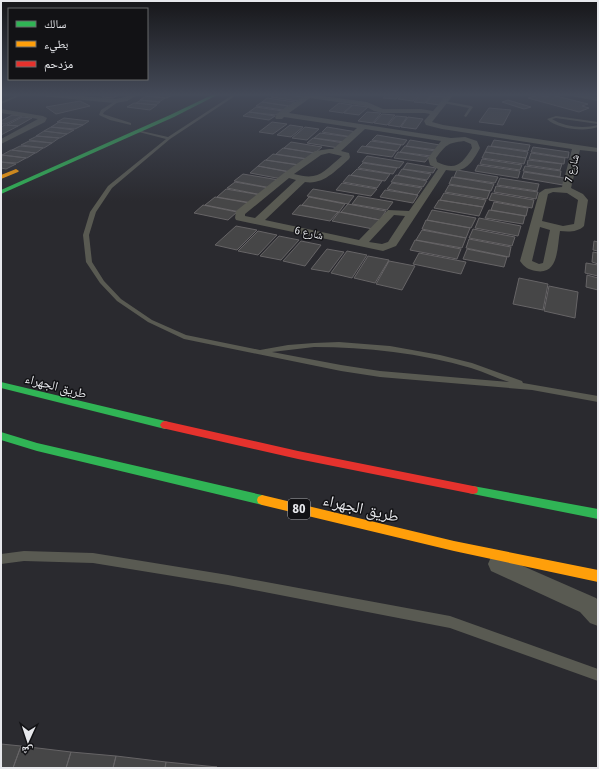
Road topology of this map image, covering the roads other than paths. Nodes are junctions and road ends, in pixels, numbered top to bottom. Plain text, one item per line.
1 (22, 130) edge
2 (182, 130) edge
3 (360, 130) edge
4 (383, 130) edge
5 (463, 130) edge
6 (137, 131) joint
7 (471, 131) junction
8 (170, 138) junction
9 (2, 140) edge
10 (451, 140) junction
11 (465, 140) junction
12 (577, 147) junction
13 (598, 150) edge
14 (335, 152) junction
15 (49, 160) dead end
16 (443, 168) junction
17 (20, 170) dead end
18 (287, 175) junction
19 (1, 178) edge
20 (302, 180) junction
21 (20, 183) junction
22 (566, 190) junction
23 (1, 192) edge
24 (412, 214) junction
25 (257, 222) junction
26 (535, 223) junction
27 (556, 227) junction
28 (361, 244) junction
29 (258, 352) junction
30 (1, 376) edge
31 (1, 385) edge
32 (532, 387) junction
33 (598, 399) edge
34 (77, 406) junction
35 (1, 436) edge
36 (598, 514) edge
37 (454, 546) junction
38 (1, 559) edge
39 (598, 576) edge
40 (598, 615) edge
41 (598, 675) edge

1 - 9 street
2 - 8 lane
3 - 14 street
4 - 10 street
5 - 7 street
6 - 8 lane
6 - 21 main road
7 - 11 street
7 - 12 street
8 - 29 lane
10 - 11 street
10 - 16 street
11 - 16 street
12 - 13 street
12 - 22 street, شارع 7
14 - 18 street, شارع 6
14 - 20 street
15 - 21 main road
16 - 24 street, شارع 6
17 - 19 main road
18 - 20 street
18 - 25 street, شارع 6
20 - 25 street
21 - 23 main road
22 - 26 street, شارع 7
22 - 27 street, شارع 7
24 - 28 street
24 - 28 street, شارع 6
25 - 28 street, شارع 6
26 - 27 street, شارع 7
26 - 27 street, شارع 7
29 - 32 lane
29 - 32 lane
30 - 34 main road
31 - 34 main road, طريق الجهراء
32 - 33 lane
34 - 36 main road, طريق الجهراء
35 - 37 main road, طريق الجهراء / 80
37 - 39 main road, طريق الجهراء / 80
37 - 40 street
38 - 41 lane

